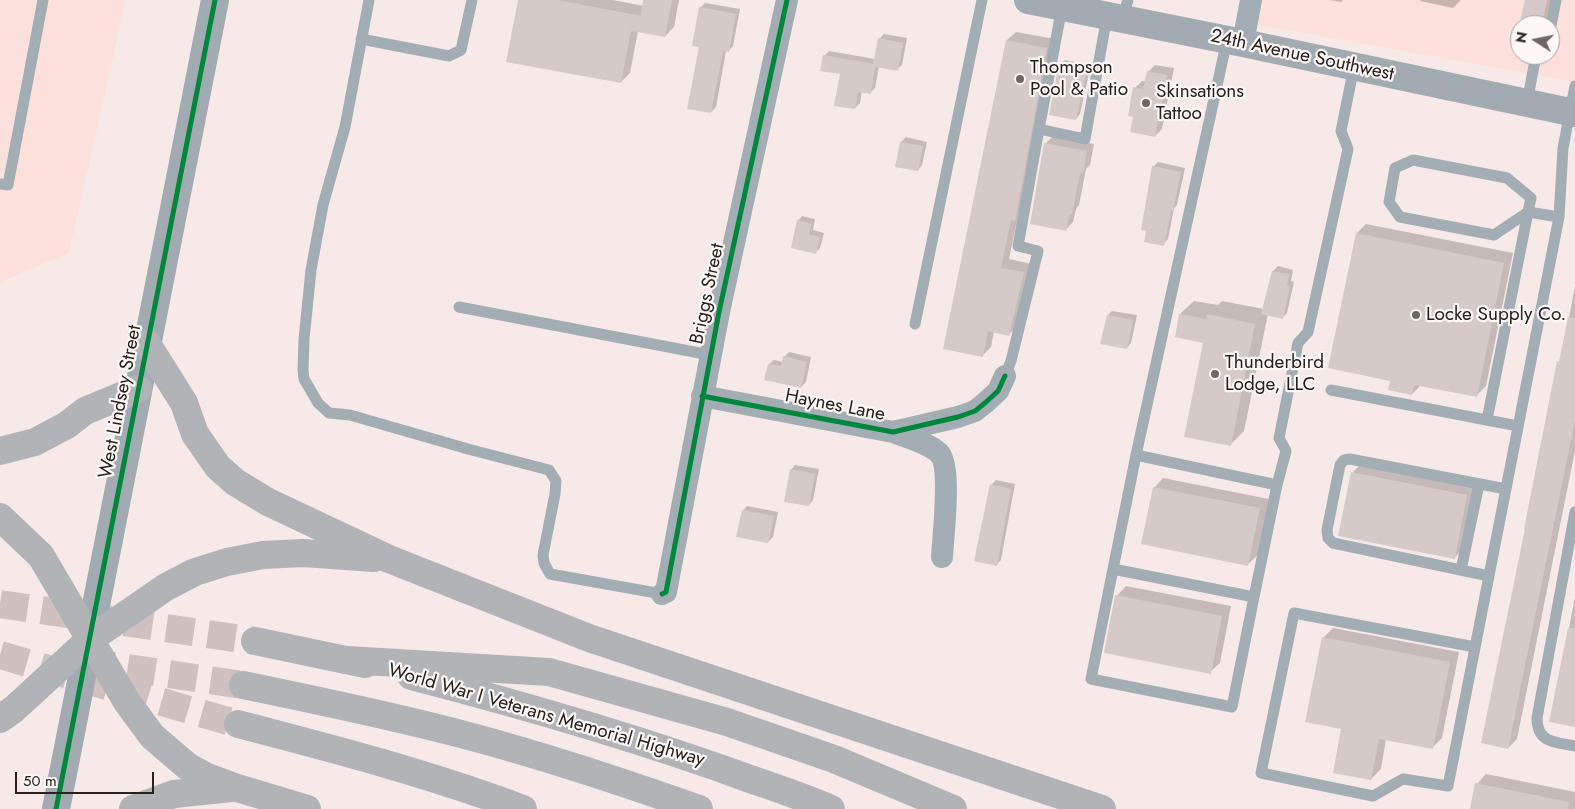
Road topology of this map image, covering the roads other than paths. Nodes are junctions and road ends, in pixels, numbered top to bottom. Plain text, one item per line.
1 (43, 0) edge
2 (215, 0) edge
3 (369, 0) edge
4 (472, 0) edge
5 (787, 0) edge
6 (982, 0) edge
7 (1028, 0) edge
8 (1251, 0) edge
9 (1556, 0) edge
10 (1099, 9) edge
11 (1553, 15) edge
12 (361, 39) junction
13 (1235, 42) junction
14 (1534, 65) edge
15 (1354, 67) junction
16 (1575, 86) edge
17 (1527, 103) junction
18 (1572, 113) edge
19 (1039, 129) junction
20 (0, 184) edge
21 (1528, 212) junction
22 (1559, 217) junction
23 (459, 307) dead end
24 (915, 324) dead end
25 (147, 344) junction
26 (710, 355) junction
27 (1005, 376) joint
28 (138, 389) junction
29 (1331, 390) dead end
30 (702, 396) junction
31 (1487, 420) junction
32 (1518, 426) junction
33 (893, 432) junction
34 (0, 451) edge
35 (1136, 454) junction
36 (1479, 484) junction
37 (1277, 485) junction
38 (1506, 489) junction
39 (1575, 512) edge
40 (0, 517) edge
41 (942, 557) dead end
42 (389, 559) junction
43 (1113, 569) junction
44 (1461, 570) junction
45 (1489, 576) junction
46 (662, 594) joint
47 (1254, 597) junction
48 (89, 640) junction
49 (255, 641) tunnel mouth
50 (1475, 647) junction
51 (347, 660) junction
52 (243, 685) tunnel mouth
53 (0, 719) edge
54 (238, 724) tunnel mouth
55 (1575, 746) edge
56 (234, 787) junction
57 (56, 809) edge
58 (133, 809) edge
59 (307, 809) edge
60 (523, 809) edge
61 (699, 809) edge
62 (831, 809) edge
63 (953, 809) edge
64 (1102, 809) edge

1 - 20 lane
2 - 25 main road, West Lindsey Street
3 - 12 lane
4 - 12 lane
5 - 26 street, Briggs Street
6 - 24 lane
7 - 10 main road, 24th Avenue Southwest
8 - 13 street
9 - 11 lane
10 - 13 main road, 24th Avenue Southwest
10 - 19 lane
10 - 19 lane
12 - 46 lane
13 - 15 main road, 24th Avenue Southwest
13 - 35 lane
14 - 17 lane
15 - 17 main road, 24th Avenue Southwest
15 - 37 lane
16 - 18 lane
17 - 18 main road, 24th Avenue Southwest
18 - 22 lane
19 - 27 lane
21 - 21 lane
21 - 22 lane
21 - 31 lane
22 - 32 lane
23 - 26 lane
25 - 28 main road, West Lindsey Street
25 - 42 highway
26 - 30 street, Briggs Street
27 - 33 street, Haynes Lane
28 - 34 highway
28 - 48 main road, West Lindsey Street
29 - 31 lane
30 - 33 street, Haynes Lane
30 - 46 street, Briggs Street
31 - 32 lane
32 - 38 lane
33 - 41 street
35 - 37 lane
35 - 43 lane
36 - 38 lane
36 - 44 lane
36 - 44 lane
37 - 47 lane
38 - 45 lane
39 - 55 lane
40 - 48 highway
42 - 48 highway
42 - 64 highway
43 - 47 lane
43 - 47 lane
44 - 45 lane
45 - 50 lane
48 - 53 highway
48 - 56 highway
48 - 57 main road, West Lindsey Street
49 - 51 highway, World War I Veterans Memorial Highway
50 - 50 lane
51 - 62 highway, World War I Veterans Memorial Highway
51 - 63 highway
52 - 61 highway
54 - 60 highway
56 - 58 highway
56 - 59 highway

